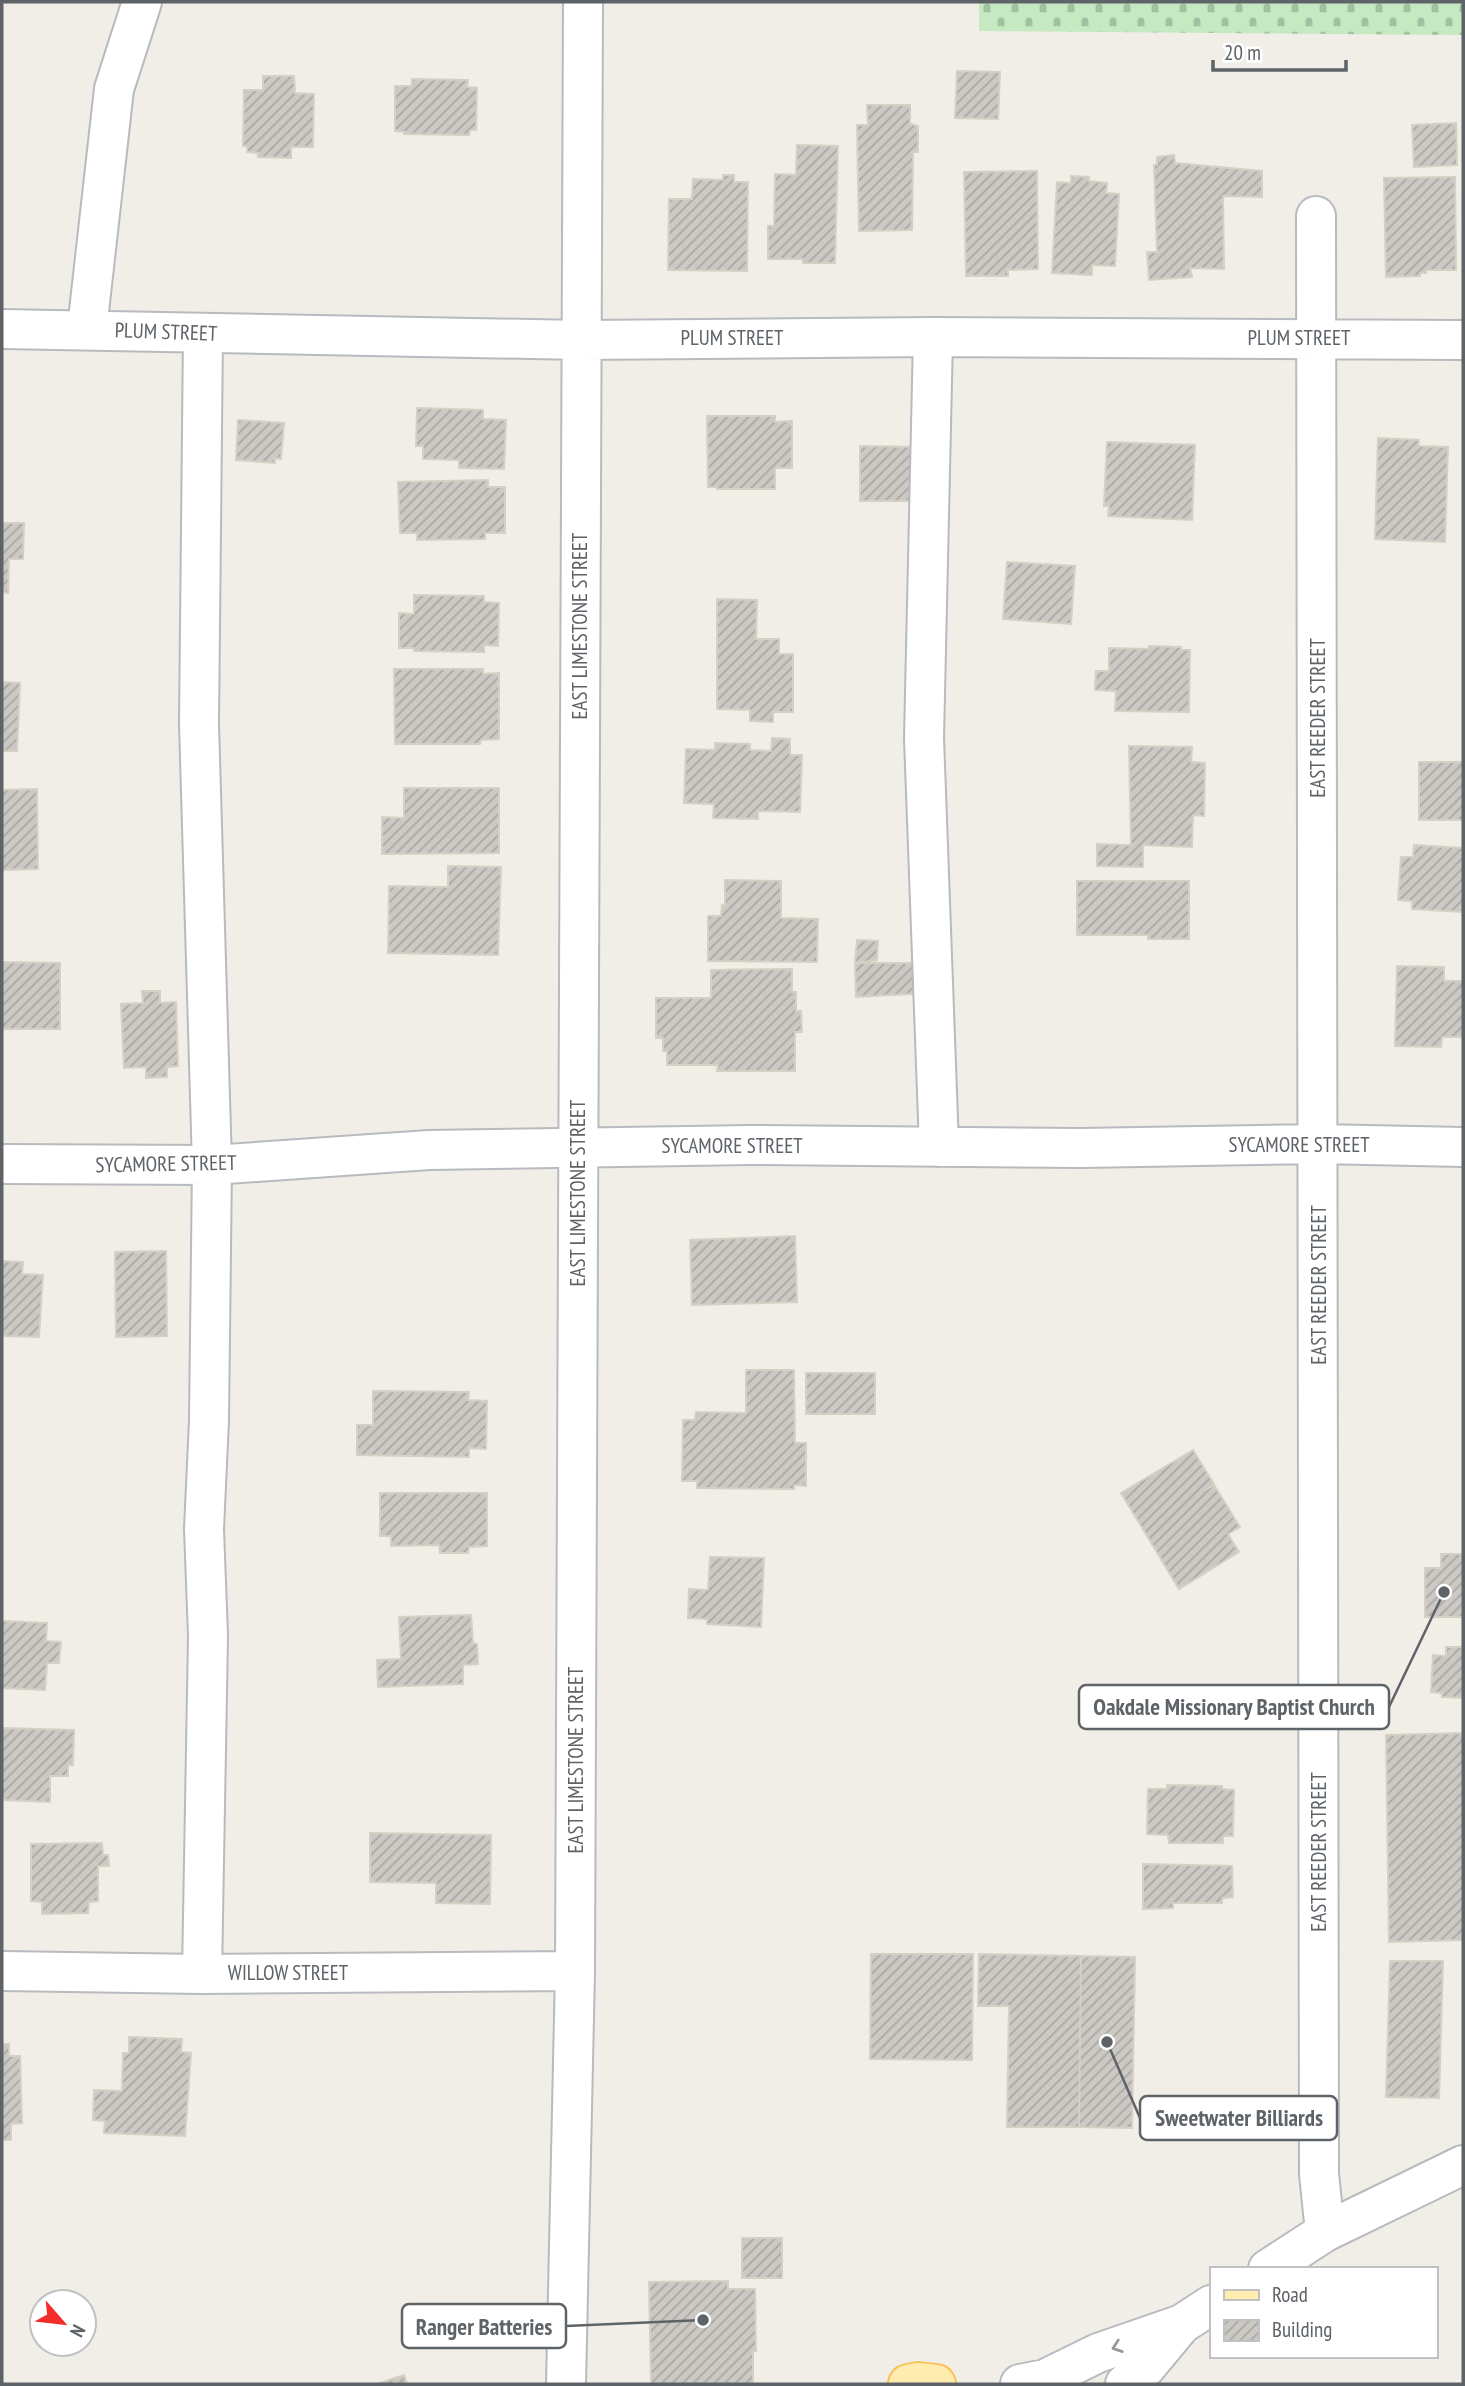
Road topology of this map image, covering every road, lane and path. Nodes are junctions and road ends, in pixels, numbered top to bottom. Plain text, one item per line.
1 (142, 2) edge
2 (583, 2) edge
3 (1316, 216) dead end
4 (2, 329) edge
5 (87, 329) junction
6 (203, 333) junction
7 (933, 337) junction
8 (1318, 338) junction
9 (581, 340) junction
10 (1463, 340) edge
11 (1319, 1143) junction
12 (939, 1147) junction
13 (1463, 1147) edge
14 (578, 1148) junction
15 (2, 1164) edge
16 (212, 1165) junction
17 (2, 1971) edge
18 (575, 1971) junction
19 (202, 1974) junction
20 (1463, 2165) edge
21 (1325, 2232) junction
22 (1271, 2267) edge
23 (1196, 2315) edge
24 (1144, 2378) edge
25 (566, 2384) edge
26 (908, 2384) edge
27 (936, 2384) edge
28 (1020, 2384) edge

1 - 5 street
2 - 9 street, EAST LIMESTONE STREET
3 - 8 street, EAST REEDER STREET
4 - 5 street, PLUM STREET
5 - 6 street, PLUM STREET
6 - 9 street, PLUM STREET
6 - 16 street
7 - 8 street, PLUM STREET
7 - 9 street, PLUM STREET
7 - 12 street
8 - 10 street, PLUM STREET
8 - 11 street, EAST REEDER STREET
9 - 14 street, EAST LIMESTONE STREET
11 - 12 street, SYCAMORE STREET
11 - 13 street, SYCAMORE STREET
11 - 21 street, EAST REEDER STREET
12 - 14 street, SYCAMORE STREET
14 - 16 street, SYCAMORE STREET
14 - 18 street, EAST LIMESTONE STREET
15 - 16 street, SYCAMORE STREET
16 - 19 street
17 - 19 street, WILLOW STREET
18 - 19 street, WILLOW STREET
18 - 25 street, EAST LIMESTONE STREET
20 - 21 street
21 - 22 street
23 - 24 street
23 -> 28 street
26 - 27 main road

